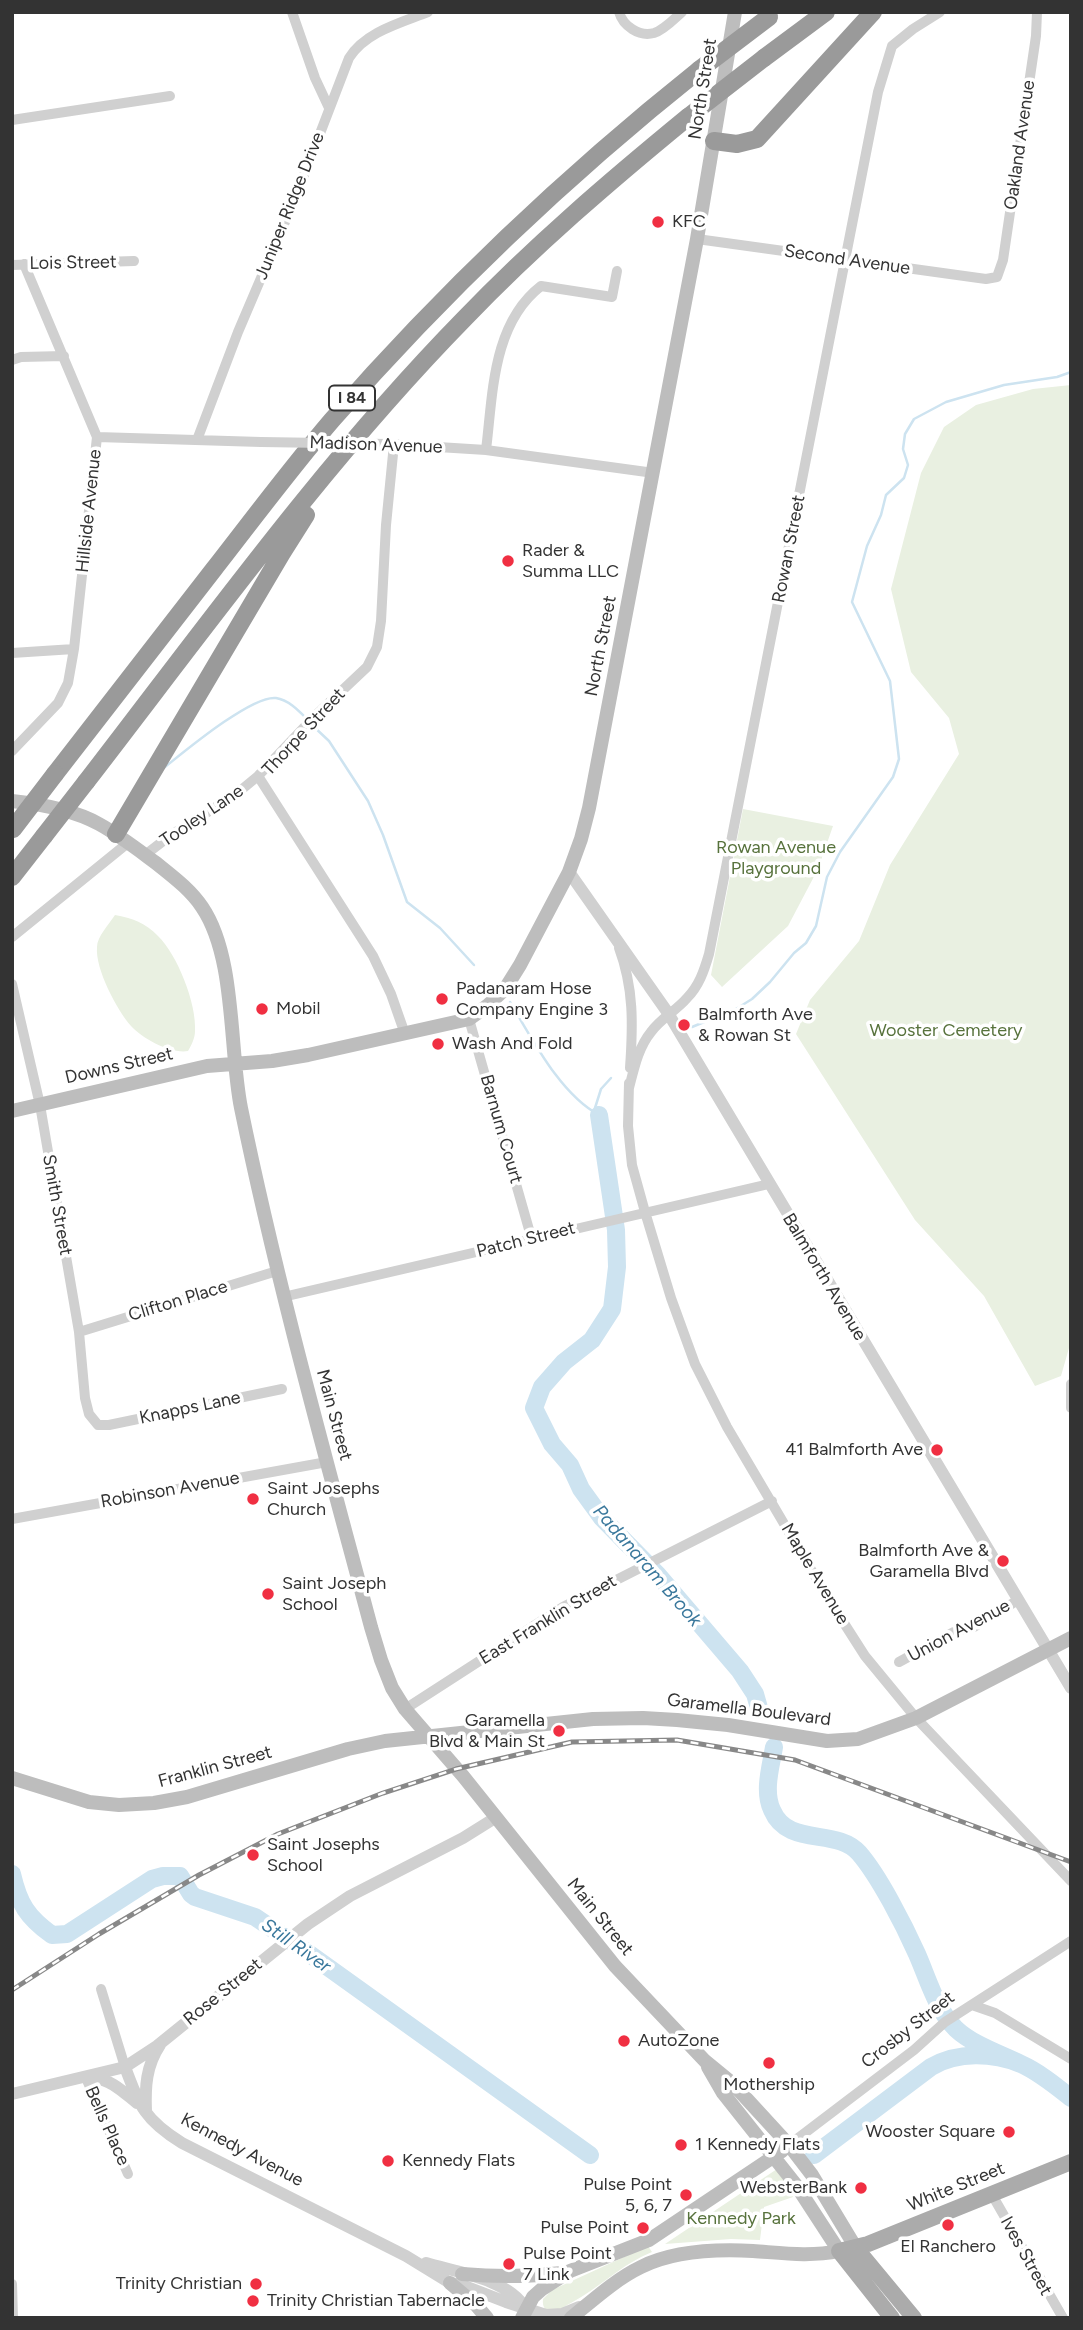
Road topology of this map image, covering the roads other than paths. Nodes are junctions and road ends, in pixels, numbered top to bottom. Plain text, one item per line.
1 (292, 12) edge
2 (428, 12) edge
3 (619, 12) edge
4 (682, 12) edge
5 (735, 12) edge
6 (826, 12) edge
7 (873, 12) edge
8 (940, 12) edge
9 (1037, 12) edge
10 (773, 15) edge
11 (170, 96) dead end
12 (329, 108) junction
13 (12, 120) edge
14 (714, 141) junction
15 (697, 239) junction
16 (846, 260) junction
17 (134, 261) dead end
18 (24, 264) junction
19 (12, 265) edge
20 (617, 271) dead end
21 (997, 277) joint
22 (64, 356) junction
23 (12, 360) edge
24 (394, 394) junction
25 (97, 437) junction
26 (197, 440) junction
27 (391, 444) junction
28 (486, 450) junction
29 (654, 473) junction
30 (74, 649) junction
31 (12, 653) edge
32 (12, 751) edge
33 (258, 776) junction
34 (12, 801) edge
35 (12, 829) edge
36 (122, 838) junction
37 (145, 855) junction
38 (569, 872) junction
39 (12, 877) edge
40 (12, 937) edge
41 (616, 941) junction
42 (12, 984) edge
43 (668, 1013) junction
44 (469, 1019) junction
45 (405, 1034) junction
46 (235, 1065) junction
47 (629, 1088) junction
48 (40, 1105) junction
49 (12, 1111) edge
50 (769, 1184) junction
51 (645, 1212) junction
52 (532, 1240) junction
53 (277, 1271) junction
54 (283, 1297) junction
55 (79, 1332) junction
56 (1071, 1384) edge
57 (282, 1389) dead end
58 (1071, 1408) edge
59 (98, 1425) joint
60 (327, 1462) junction
61 (772, 1501) junction
62 (12, 1519) edge
63 (1018, 1600) junction
64 (1071, 1638) edge
65 (1047, 1651) junction
66 (900, 1662) dead end
67 (1071, 1688) edge
68 (405, 1709) junction
69 (916, 1718) junction
70 (428, 1737) junction
71 (12, 1778) edge
72 (495, 1818) junction
73 (1071, 1881) edge
74 (1071, 1941) edge
75 (102, 1989) dead end
76 (969, 2007) junction
77 (162, 2042) junction
78 (1071, 2059) edge
79 (705, 2061) junction
80 (125, 2067) junction
81 (86, 2078) junction
82 (12, 2094) edge
83 (143, 2110) junction
84 (789, 2145) junction
85 (775, 2157) junction
86 (1071, 2162) edge
87 (128, 2174) dead end
88 (991, 2193) junction
89 (856, 2248) junction
90 (839, 2251) junction
91 (570, 2271) junction
92 (456, 2278) junction
93 (12, 2284) edge
94 (589, 2303) junction
95 (526, 2315) edge
96 (13, 2318) edge
97 (487, 2318) edge
98 (571, 2318) edge
99 (892, 2318) edge
100 (914, 2318) edge
101 (1063, 2318) edge

1 - 12 street
2 - 12 street, Juniper Ridge Drive
3 - 4 street
5 - 14 main road, North Street
6 - 24 highway, I 84, bridge
7 - 14 highway
8 - 16 street, Rowan Street
9 - 21 street, Oakland Avenue
10 - 35 highway, I 84, bridge
11 - 13 street
12 - 26 street, Juniper Ridge Drive
14 - 15 main road, North Street
15 - 16 street, Second Avenue
15 - 29 main road, North Street
16 - 21 street, Second Avenue
16 - 43 street, Rowan Street
17 - 18 street, Lois Street
18 - 19 street, Lois Street
18 - 22 street, Hillside Avenue
20 - 28 street
22 - 23 street
22 - 25 street, Hillside Avenue
24 - 36 highway
24 - 39 highway, I 84, bridge
25 - 26 street, Madison Avenue
25 - 30 street, Hillside Avenue
26 - 27 street, Madison Avenue, bridge
27 - 28 street, Madison Avenue
27 - 33 street, Thorpe Street
28 - 29 street, Madison Avenue
29 - 38 main road, North Street
30 - 31 street
30 - 32 street, Hillside Avenue
33 - 37 street, Tooley Lane
33 - 45 street, Thorpe Street
34 - 36 main road, Main Street
36 - 37 main road, Main Street
36 - 40 street
37 - 46 main road, Main Street
38 - 41 street, Balmforth Avenue
38 - 44 main road, North Street
41 - 43 street, Balmforth Avenue
41 - 47 street, Rowan Street
42 - 48 street, Smith Street
43 - 47 street, Rowan Street
43 - 50 street, Balmforth Avenue
44 - 45 main road, North Street
44 - 52 street, Barnum Court
45 - 46 main road, North Street
46 - 48 main road, Downs Street
46 - 53 main road, Main Street
47 - 51 street, Rowan Street
48 - 49 main road, Downs Street
48 - 55 street, Smith Street
50 - 51 street, Patch Street
50 - 63 street, Balmforth Avenue
51 - 52 street, Patch Street
51 - 61 street, Maple Avenue
52 - 54 street, Patch Street
53 - 54 main road, Main Street
53 - 55 street, Clifton Place
54 - 60 main road, Main Street
55 - 59 street, Smith Street
56 - 58 street
57 - 59 street, Knapps Lane
60 - 62 street, Robinson Avenue
60 - 68 main road, Main Street
61 - 68 street, East Franklin Street
61 - 69 street, Maple Avenue
63 - 65 street, Balmforth Avenue
63 - 66 street, Union Avenue
64 - 65 main road, Garamella Boulevard
65 - 67 street, Balmforth Avenue
65 - 69 main road, Garamella Boulevard
68 - 70 main road, Main Street
69 - 70 main road, Garamella Boulevard
69 - 73 street, Maple Avenue
70 - 71 main road, Franklin Street
70 - 72 main road, Main Street
72 - 77 street, Rose Street
72 - 79 main road, Main Street
74 - 76 street, Crosby Street
75 - 80 street
76 - 78 street
76 - 84 street, Crosby Street
77 - 80 street, Rose Street
77 - 83 street
79 - 84 main road, Main Street
79 - 85 main road, Main Street
80 - 81 street, Rose Street
80 - 83 street
81 - 82 street, Rose Street
81 - 83 street, Kennedy Avenue
81 - 87 street, Bells Place
83 - 92 street, Kennedy Avenue
84 - 85 main road, Crosby Street
84 - 89 main road, Main Street
85 - 90 main road, Main Street
85 - 91 main road
86 - 88 main road, White Street
88 - 89 main road, White Street
88 - 101 street, Ives Street
89 - 90 main road, White Street
89 - 100 main road, Main Street
90 - 94 main road
90 - 99 main road, Main Street
91 - 92 main road
91 - 95 main road
92 - 95 street, Kennedy Avenue
92 - 97 main road
93 - 96 street
94 - 95 street, Kennedy Avenue
94 - 98 main road

